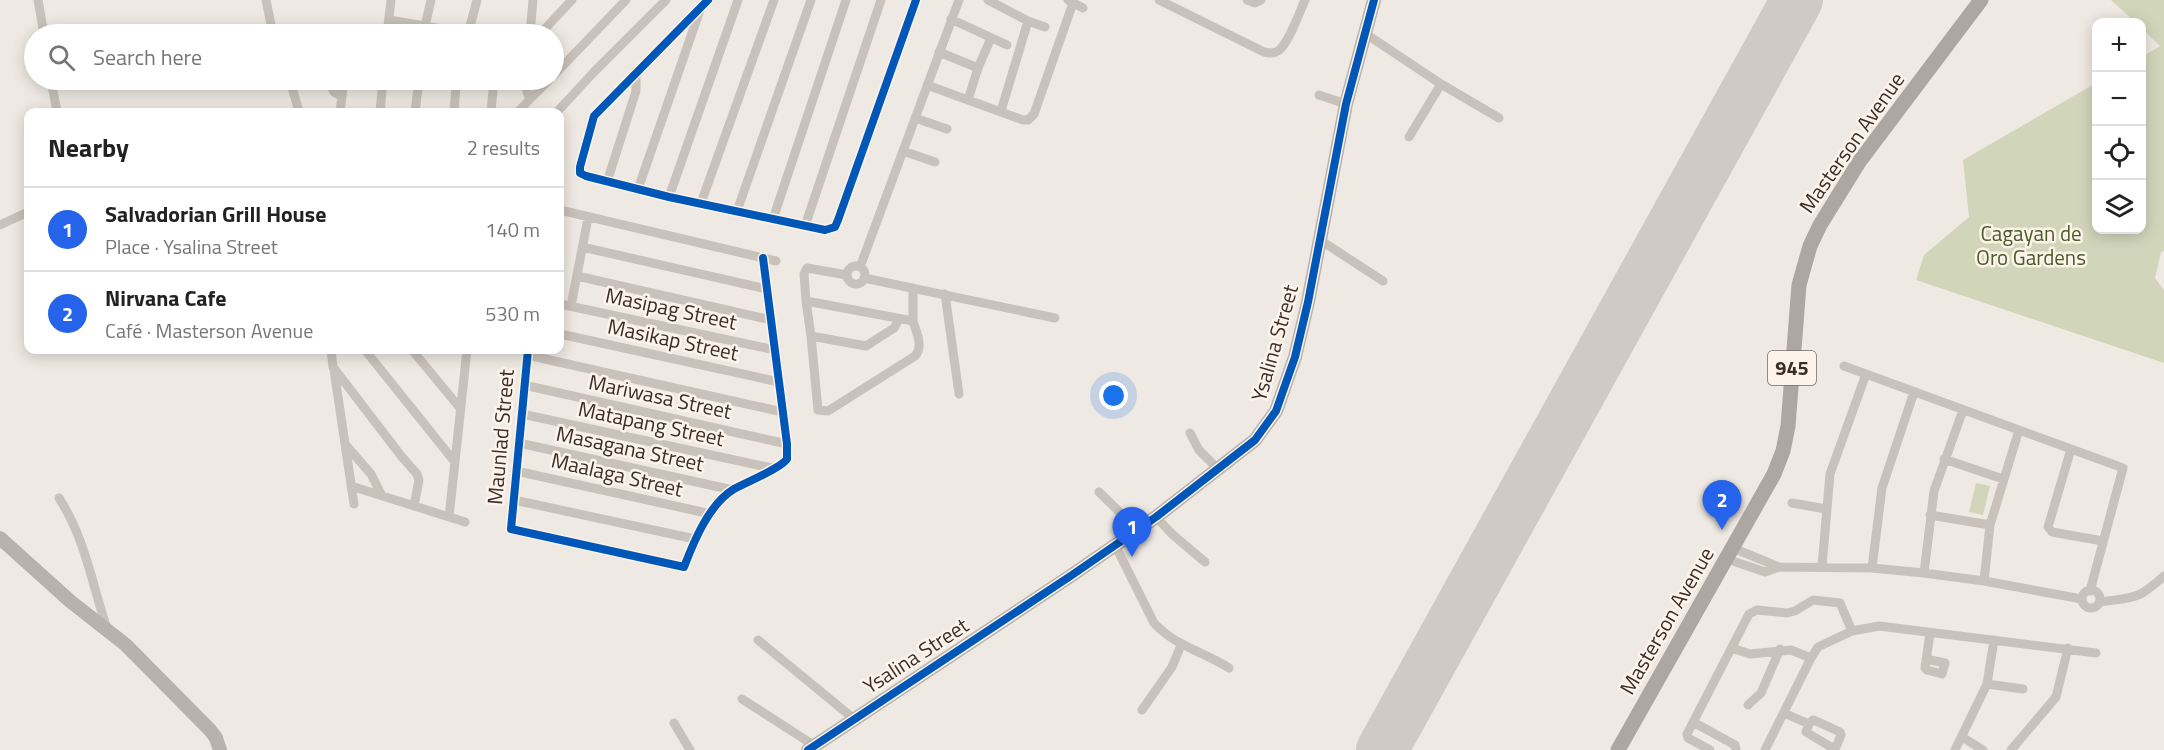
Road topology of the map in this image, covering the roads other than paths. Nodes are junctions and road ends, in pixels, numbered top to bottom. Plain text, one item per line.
1 (38, 0) edge
2 (266, 0) edge
3 (391, 0) edge
4 (431, 0) edge
5 (477, 0) edge
6 (533, 0) edge
7 (572, 0) edge
8 (626, 0) edge
9 (666, 0) edge
10 (738, 0) edge
11 (774, 0) edge
12 (811, 0) edge
13 (846, 0) edge
14 (881, 0) edge
15 (916, 0) edge
16 (958, 0) edge
17 (988, 0) edge
18 (1159, 0) edge
19 (1246, 0) edge
20 (1261, 0) edge
21 (1305, 0) edge
22 (1374, 0) edge
23 (1981, 0) edge
24 (1070, 1) edge
25 (705, 3) edge
26 (1083, 8) dead end
27 (951, 19) junction
28 (389, 20) junction
29 (1028, 21) junction
30 (42, 24) edge
31 (271, 24) edge
32 (388, 24) edge
33 (413, 24) edge
34 (425, 24) edge
35 (472, 24) edge
36 (531, 24) edge
37 (549, 24) edge
38 (1045, 27) dead end
39 (1366, 34) junction
40 (991, 38) junction
41 (1007, 45) dead end
42 (939, 52) junction
43 (564, 65) edge
44 (978, 68) junction
45 (636, 71) junction
46 (1441, 84) junction
47 (927, 85) junction
48 (53, 90) edge
49 (293, 90) edge
50 (333, 90) edge
51 (342, 90) edge
52 (382, 90) edge
53 (418, 90) edge
54 (456, 90) edge
55 (493, 90) edge
56 (527, 90) edge
57 (539, 90) edge
58 (1320, 95) dead end
59 (341, 96) junction
60 (530, 99) junction
61 (968, 99) junction
62 (1346, 104) junction
63 (56, 108) edge
64 (298, 108) edge
65 (340, 108) edge
66 (380, 108) edge
67 (416, 108) edge
68 (454, 108) edge
69 (491, 108) edge
70 (522, 108) edge
71 (561, 108) edge
72 (1001, 111) junction
73 (915, 118) junction
74 (1499, 118) dead end
75 (947, 129) dead end
76 (1409, 137) dead end
77 (903, 151) junction
78 (935, 162) dead end
79 (607, 182) junction
80 (638, 189) junction
81 (669, 197) junction
82 (701, 203) junction
83 (564, 211) edge
84 (737, 211) junction
85 (24, 214) edge
86 (588, 218) junction
87 (773, 219) junction
88 (0, 225) edge
89 (805, 226) junction
90 (1320, 240) junction
91 (582, 247) junction
92 (763, 258) junction
93 (776, 261) dead end
94 (860, 267) junction
95 (847, 275) junction
96 (577, 276) junction
97 (864, 278) junction
98 (1383, 281) dead end
99 (913, 288) junction
100 (767, 290) junction
101 (945, 294) junction
102 (806, 302) junction
103 (564, 305) edge
104 (571, 306) junction
105 (1055, 318) dead end
106 (899, 319) junction
107 (771, 320) junction
108 (913, 321) junction
109 (564, 334) edge
110 (811, 336) junction
111 (775, 350) junction
112 (331, 354) edge
113 (368, 354) edge
114 (415, 354) edge
115 (467, 354) edge
116 (528, 354) edge
117 (536, 354) edge
118 (1844, 366) dead end
119 (333, 368) junction
120 (1866, 374) junction
121 (779, 382) junction
122 (524, 385) junction
123 (1914, 392) junction
124 (959, 394) dead end
125 (460, 408) junction
126 (1963, 410) junction
127 (783, 412) junction
128 (522, 414) junction
129 (2019, 430) junction
130 (1190, 433) dead end
131 (519, 443) junction
132 (345, 444) junction
133 (788, 444) junction
134 (2071, 449) junction
135 (1944, 459) junction
136 (454, 461) junction
137 (772, 468) junction
138 (1218, 469) junction
139 (516, 471) junction
140 (2003, 479) junction
141 (351, 486) junction
142 (733, 490) junction
143 (1099, 492) dead end
144 (382, 496) junction
145 (59, 498) dead end
146 (513, 500) junction
147 (1792, 503) dead end
148 (354, 504) dead end
149 (414, 506) junction
150 (1826, 509) junction
151 (711, 514) junction
152 (1930, 515) junction
153 (449, 517) junction
154 (1156, 517) junction
155 (465, 522) dead end
156 (1990, 525) junction
157 (1137, 529) junction
158 (0, 538) edge
159 (695, 539) junction
160 (2103, 542) junction
161 (1115, 545) junction
162 (1730, 553) junction
163 (1756, 557) junction
164 (1205, 562) dead end
165 (1822, 566) junction
166 (1779, 567) junction
167 (1751, 568) junction
168 (1872, 568) junction
169 (1924, 573) junction
170 (2164, 576) edge
171 (1983, 581) junction
172 (2090, 591) junction
173 (2082, 599) junction
174 (2100, 602) junction
175 (107, 629) junction
176 (1852, 631) junction
177 (1930, 633) junction
178 (758, 639) dead end
179 (1994, 640) junction
180 (1181, 645) junction
181 (1732, 648) junction
182 (2068, 648) junction
183 (1780, 650) junction
184 (2096, 653) dead end
185 (1810, 657) junction
186 (1926, 659) dead end
187 (1229, 668) dead end
188 (1987, 684) junction
189 (2023, 689) dead end
190 (742, 699) dead end
191 (1748, 705) dead end
192 (1142, 710) dead end
193 (1784, 713) junction
194 (854, 718) junction
195 (1693, 722) junction
196 (674, 723) dead end
197 (1809, 724) dead end
198 (1962, 737) junction
199 (812, 748) edge
200 (220, 750) edge
201 (690, 750) edge
202 (1618, 750) edge
203 (1710, 750) edge
204 (1736, 750) edge
205 (1765, 750) edge
206 (1955, 750) edge
207 (1983, 750) edge
208 (2011, 750) edge

1 - 30 street
2 - 31 street
3 - 28 street
4 - 34 street
5 - 35 street
6 - 36 street
7 - 37 street
8 - 43 street
9 - 71 street
10 - 81 street
11 - 82 street
12 - 84 street
13 - 87 street
14 - 89 street
15 - 89 street
16 - 27 street
17 - 29 street
18 - 21 street
19 - 20 street
22 - 39 street, Ysalina Street
23 - 162 main road, Masterson Avenue / 945
24 - 26 street
24 - 72 street
25 - 45 street
25 - 80 street
27 - 40 street
27 - 42 street
28 - 32 street
28 - 33 street
29 - 38 street
29 - 72 street
39 - 46 street
39 - 62 street, Ysalina Street
40 - 41 street
40 - 44 street
42 - 44 street
42 - 47 street
44 - 61 street
45 - 79 street
45 - 79 street
46 - 74 street
46 - 76 street
47 - 61 street
47 - 73 street
48 - 63 street
49 - 64 street
50 - 59 street
51 - 59 street
52 - 66 street
53 - 67 street
54 - 68 street
55 - 69 street
56 - 60 street
57 - 60 street
58 - 62 street
59 - 65 street
60 - 70 street
61 - 72 street
62 - 90 street, Ysalina Street
73 - 75 street
73 - 77 street
77 - 78 street
77 - 94 street
79 - 80 street
80 - 81 street
81 - 82 street
82 - 84 street
83 - 86 street
84 - 87 street
85 - 88 street
86 - 91 street
86 - 92 street
87 - 89 street
90 - 98 street
90 - 138 street, Ysalina Street
91 - 96 street
91 - 100 street
92 - 93 street
92 - 100 street
94 - 95 street
94 - 97 street
95 - 97 street
95 - 102 street
96 - 104 street
96 - 107 street
97 - 99 street
99 - 101 street
99 - 108 street
100 - 107 street
101 - 105 street
101 - 124 street
102 - 106 street
102 - 110 street
103 - 104 street, Masipag Street
104 - 111 street, Masipag Street
106 - 108 street
106 - 110 street
107 - 111 street
108 - 110 street
109 - 121 street, Masikap Street
111 - 121 street
112 - 119 street
113 - 136 street
114 - 125 street
115 - 125 street
116 - 122 street, Maunlad Street
117 - 127 street, Mariwasa Street
118 - 120 street
119 - 132 street
119 - 149 street
120 - 123 street
120 - 150 street
121 - 127 street
122 - 128 street, Maunlad Street
122 - 133 street, Mariwasa Street
123 - 126 street
123 - 168 street
125 - 136 street
126 - 129 street
126 - 135 street
127 - 133 street
128 - 131 street, Maunlad Street
128 - 137 street, Matapang Street
129 - 134 street
129 - 140 street
130 - 138 street
131 - 139 street, Maunlad Street
131 - 142 street, Masagana Street
132 - 141 street
132 - 144 street
133 - 137 street
134 - 160 street
134 - 160 street
135 - 140 street
135 - 152 street
136 - 153 street
137 - 142 street
138 - 154 street, Ysalina Street
139 - 146 street, Maunlad Street
139 - 151 street, Maalaga Street
140 - 156 street
141 - 144 street
141 - 148 street
142 - 151 street
143 - 157 street
144 - 149 street
145 - 175 street
146 - 159 street
146 - 159 street, Maunlad Street
147 - 150 street
149 - 153 street
150 - 165 street
151 - 159 street
152 - 156 street
152 - 169 street
153 - 155 street
154 - 157 street, Ysalina Street
154 - 164 street
156 - 171 street
157 - 161 street, Ysalina Street
158 - 175 street
160 - 172 street
161 - 180 street
161 - 194 street, Ysalina Street
162 - 163 street
162 - 167 street
162 - 202 main road, Masterson Avenue / 945
163 - 166 street
163 - 167 street
165 - 166 street
165 - 168 street
166 - 167 street
168 - 169 street
169 - 171 street
170 - 174 street
171 - 173 street
172 - 173 street
172 - 174 street
173 - 174 street
175 - 200 street
176 - 177 street
176 - 181 street
176 - 185 street
177 - 179 street
177 - 186 street
178 - 194 street
179 - 182 street
179 - 188 street
180 - 187 street
180 - 192 street
181 - 183 street
181 - 195 street
182 - 184 street
182 - 208 street
183 - 185 street
183 - 191 street
185 - 193 street
188 - 189 street
188 - 198 street
190 - 199 street
193 - 197 street
193 - 205 street
194 - 199 street, Ysalina Street
195 - 203 street
195 - 204 street
196 - 201 street
198 - 206 street
198 - 207 street

